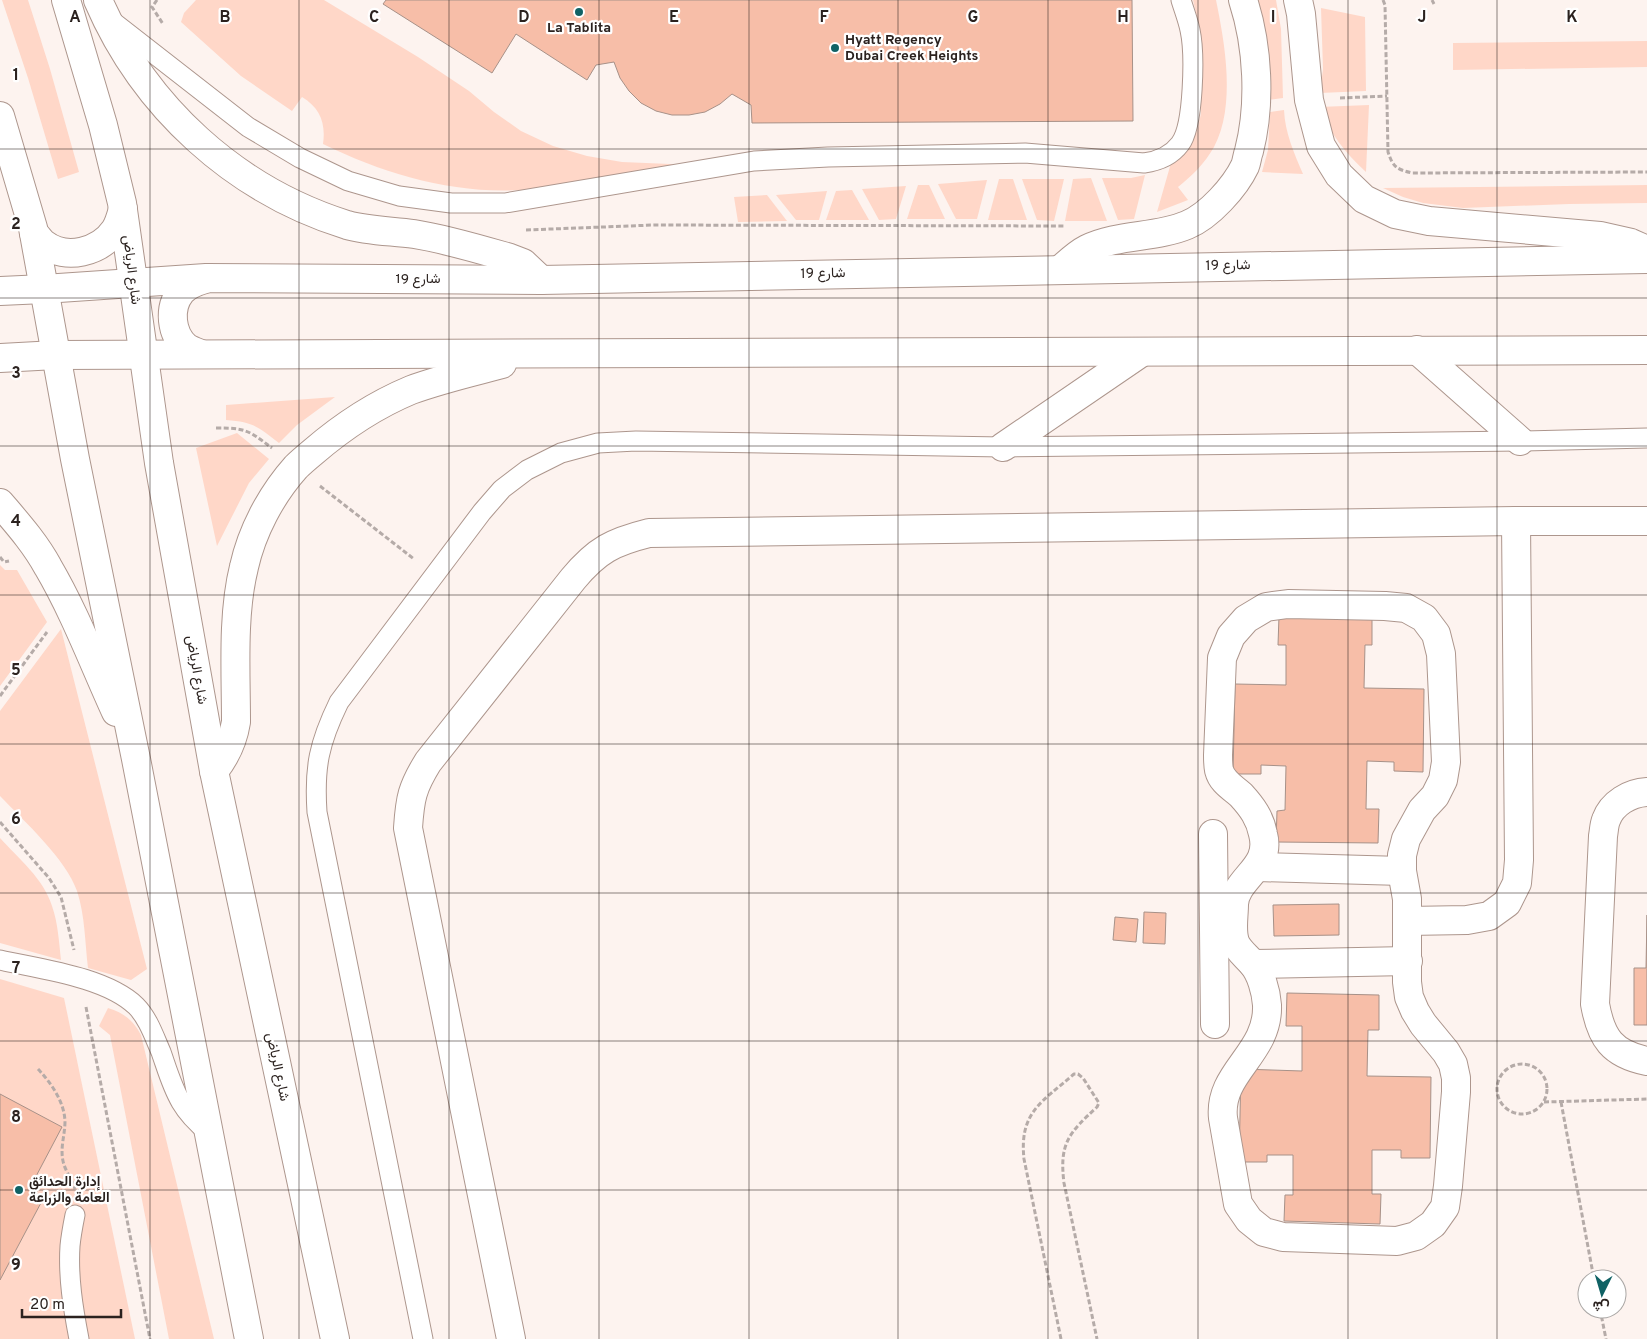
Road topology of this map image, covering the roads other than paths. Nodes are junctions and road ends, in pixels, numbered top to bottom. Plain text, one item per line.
1 (66, 0) edge
2 (1181, 0) edge
3 (1243, 0) edge
4 (1298, 0) edge
5 (101, 8) edge
6 (0, 116) edge
7 (123, 209) junction
8 (34, 233) junction
9 (1647, 250) edge
10 (1647, 259) edge
11 (1060, 270) junction
12 (206, 278) junction
13 (540, 280) junction
14 (133, 284) junction
15 (44, 289) junction
16 (0, 292) edge
17 (1417, 350) junction
18 (1647, 350) edge
19 (1142, 352) junction
20 (200, 354) junction
21 (541, 354) junction
22 (56, 355) junction
23 (143, 355) junction
24 (0, 358) edge
25 (1647, 438) edge
26 (1520, 441) junction
27 (1004, 447) junction
28 (0, 503) edge
29 (1516, 521) junction
30 (1647, 521) edge
31 (136, 759) junction
32 (214, 771) junction
33 (1647, 792) edge
34 (1213, 834) dead end
35 (1258, 867) junction
36 (1402, 871) junction
37 (1224, 917) junction
38 (1408, 921) junction
39 (0, 960) edge
40 (1408, 961) junction
41 (1253, 964) junction
42 (1215, 1024) dead end
43 (1647, 1062) edge
44 (209, 1133) junction
45 (75, 1215) road end
46 (74, 1338) edge
47 (249, 1339) edge
48 (335, 1339) edge
49 (423, 1339) edge
50 (511, 1339) edge

1 - 7 main road, شارع الرياض
2 - 5 lane
3 - 11 main road
4 - 9 main road
5 - 13 main road
6 - 8 main road
7 - 8 main road
7 - 14 main road, شارع الرياض
8 - 15 main road
10 - 11 main road, شارع 19
11 - 13 main road, شارع 19
12 - 13 main road, شارع 19
12 - 14 main road, شارع 19
12 - 20 main road
14 - 15 main road, شارع 19
14 - 23 main road, شارع الرياض
15 - 16 main road, شارع 19
15 - 22 main road
17 - 18 main road
17 - 19 main road
17 - 26 main road
19 - 21 main road
19 - 27 main road
20 - 21 main road
20 - 23 main road
21 - 32 main road
22 - 23 main road
22 - 24 main road
22 - 31 main road
23 - 32 main road, شارع الرياض
25 - 26 lane
26 - 27 lane
27 - 49 lane
28 - 31 main road
29 - 30 main road
29 - 38 main road
29 - 50 main road
31 - 44 main road
32 - 48 main road, شارع الرياض
33 - 43 main road
34 - 37 main road
35 - 36 main road
35 - 36 main road
35 - 37 main road
36 - 38 main road
37 - 41 main road
37 - 42 main road
38 - 40 main road
39 - 44 lane
40 - 41 main road
40 - 41 main road
44 - 47 main road
45 - 46 lane

